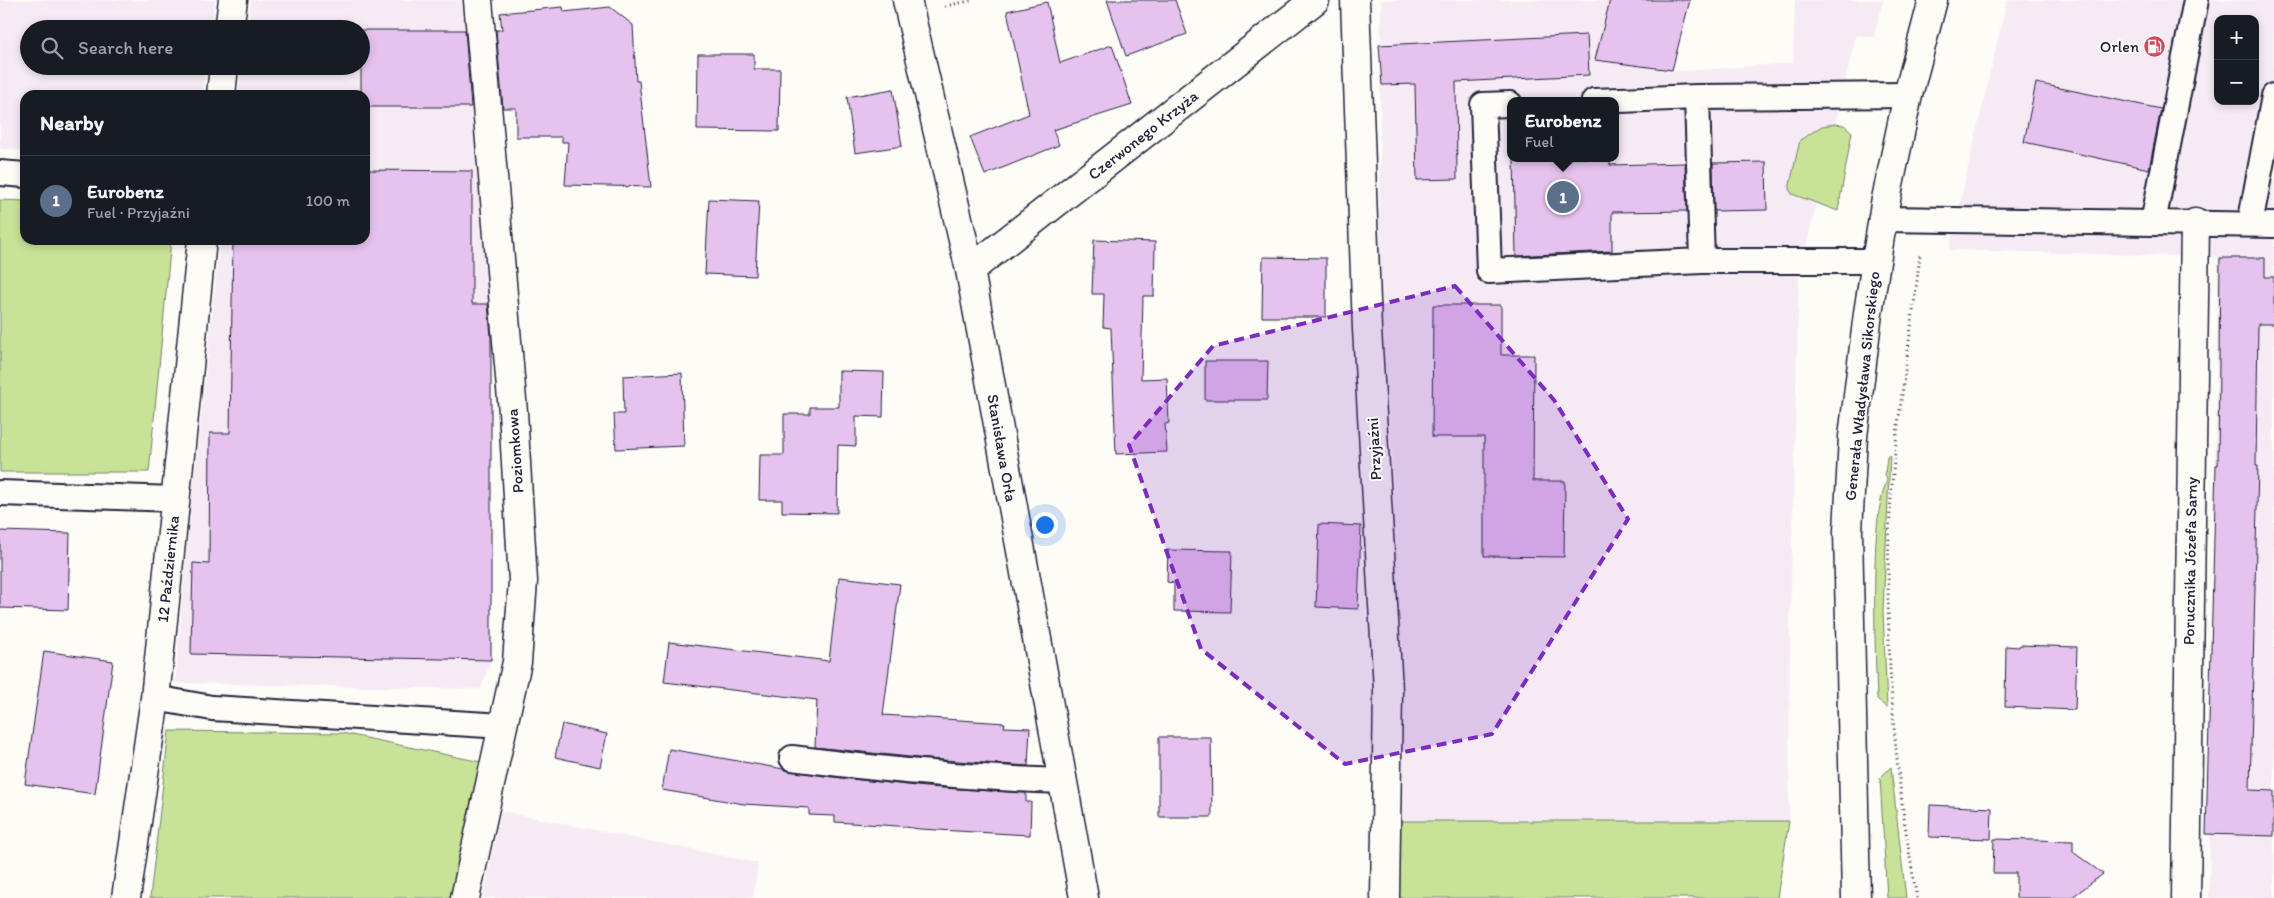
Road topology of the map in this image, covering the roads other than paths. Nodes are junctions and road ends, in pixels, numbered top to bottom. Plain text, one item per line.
1 (233, 0) edge
2 (478, 0) edge
3 (907, 0) edge
4 (1315, 0) edge
5 (1355, 0) edge
6 (1933, 0) edge
7 (2196, 0) edge
8 (230, 20) edge
9 (223, 75) edge
10 (221, 90) edge
11 (1908, 95) junction
12 (2274, 96) edge
13 (1698, 97) junction
14 (1619, 100) edge
15 (1507, 104) edge
16 (0, 174) edge
17 (20, 174) edge
18 (1883, 219) junction
19 (2153, 223) junction
20 (2195, 223) junction
21 (2250, 224) junction
22 (2274, 224) edge
23 (201, 245) edge
24 (1876, 261) junction
25 (1702, 262) junction
26 (970, 270) junction
27 (0, 494) edge
28 (175, 500) junction
29 (155, 698) junction
30 (503, 726) junction
31 (792, 758) dead end
32 (1063, 781) junction
33 (126, 898) edge
34 (465, 898) edge
35 (1084, 898) edge
36 (1385, 898) edge
37 (1856, 898) edge
38 (2186, 898) edge

1 - 8 street
2 - 30 street, Poziomkowa
3 - 26 street, Stanisława Orła
4 - 26 street, Czerwonego Krzyża
5 - 36 street, Przyjaźni
6 - 11 street, Generała Władysława Sikorskiego
7 - 19 lane
9 - 10 street
11 - 13 lane
11 - 18 street, Generała Władysława Sikorskiego
12 - 21 lane
13 - 14 lane
13 - 25 lane
15 - 25 lane
16 - 17 lane
18 - 19 lane
18 - 24 street, Generała Władysława Sikorskiego
19 - 20 lane
20 - 21 lane
20 - 38 street, Porucznika Józefa Sarny
21 - 22 lane
23 - 28 street, 12 Października
24 - 25 lane
24 - 37 street, Generała Władysława Sikorskiego
26 - 32 street, Stanisława Orła
27 - 28 lane
28 - 29 street, 12 Października
29 - 30 lane
29 - 33 street, 12 Października
30 - 34 street, Poziomkowa
31 - 32 lane
32 - 35 street, Stanisława Orła

